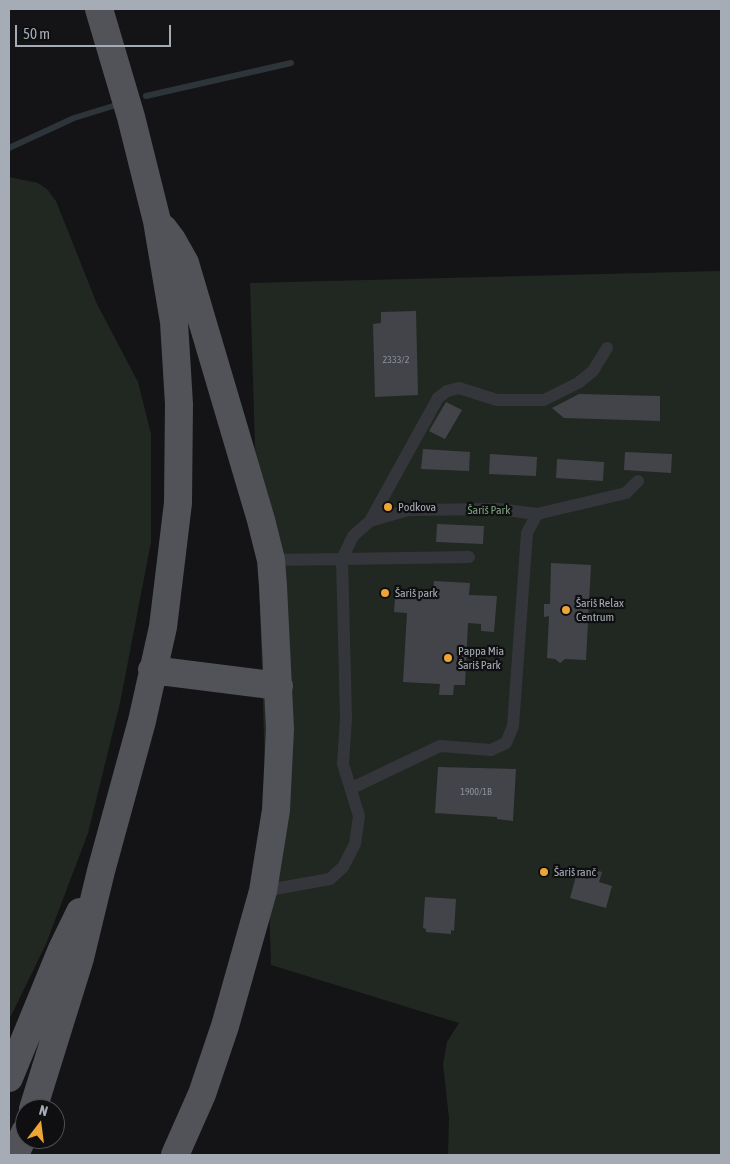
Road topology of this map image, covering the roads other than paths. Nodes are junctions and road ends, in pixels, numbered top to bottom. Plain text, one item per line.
1 (99, 9) edge
2 (157, 221) junction
3 (607, 348) dead end
4 (638, 480) dead end
5 (537, 514) junction
6 (370, 521) junction
7 (469, 557) dead end
8 (342, 559) junction
9 (270, 560) junction
10 (152, 670) junction
11 (279, 686) junction
12 (352, 788) junction
13 (101, 871) junction
14 (263, 891) junction
15 (9, 1078) edge
16 (36, 1099) edge
17 (176, 1155) edge

1 - 2 main road
2 - 9 main road
2 - 10 main road
3 - 6 lane
4 - 5 lane
5 - 6 lane
5 - 12 lane
6 - 8 lane
7 - 8 lane
8 - 9 lane
8 - 12 lane
9 - 11 main road
10 - 11 main road
10 - 13 main road
11 - 14 main road
12 - 14 lane
13 - 15 main road
13 - 16 main road
14 - 17 main road

